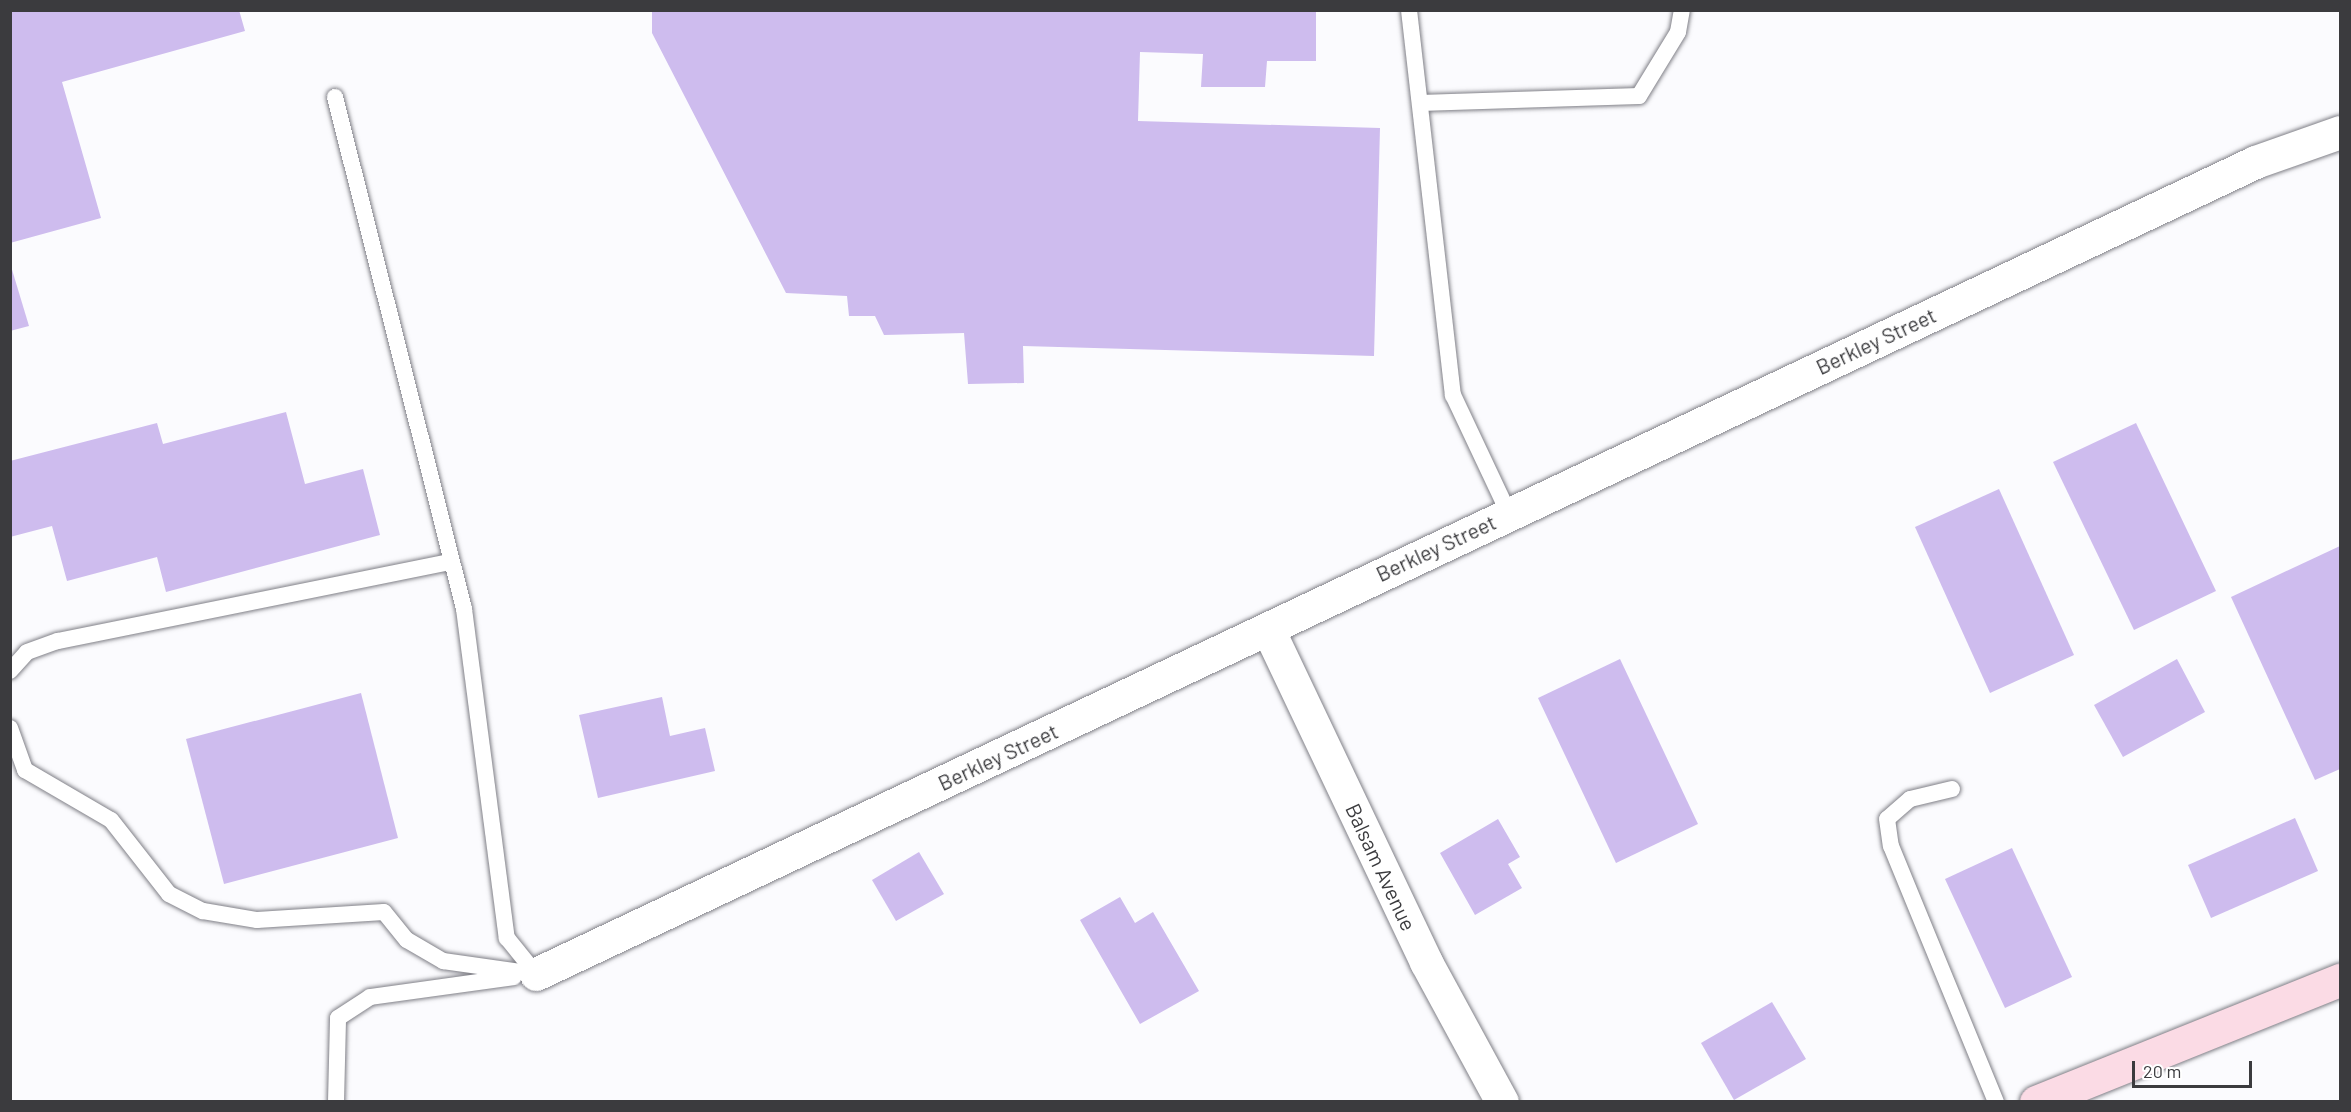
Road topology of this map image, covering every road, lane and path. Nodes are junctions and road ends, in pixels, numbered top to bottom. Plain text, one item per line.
1 (1409, 10) edge
2 (1682, 10) edge
3 (335, 97) dead end
4 (1420, 103) junction
5 (2340, 132) edge
6 (1509, 514) junction
7 (451, 562) junction
8 (1268, 629) junction
9 (10, 671) edge
10 (10, 728) edge
11 (1952, 789) dead end
12 (536, 974) junction
13 (2340, 980) edge
14 (336, 1101) edge
15 (1502, 1101) edge
16 (1996, 1101) edge
17 (2036, 1101) edge

1 - 4 lane
2 - 4 lane
3 - 7 lane
4 - 6 lane
5 - 6 street, Berkley Street
6 - 8 street, Berkley Street
7 - 9 lane
7 - 12 lane
8 - 12 street, Berkley Street
8 - 15 street, Balsam Avenue
10 - 12 lane
11 - 16 lane
12 - 14 lane
13 - 17 street

